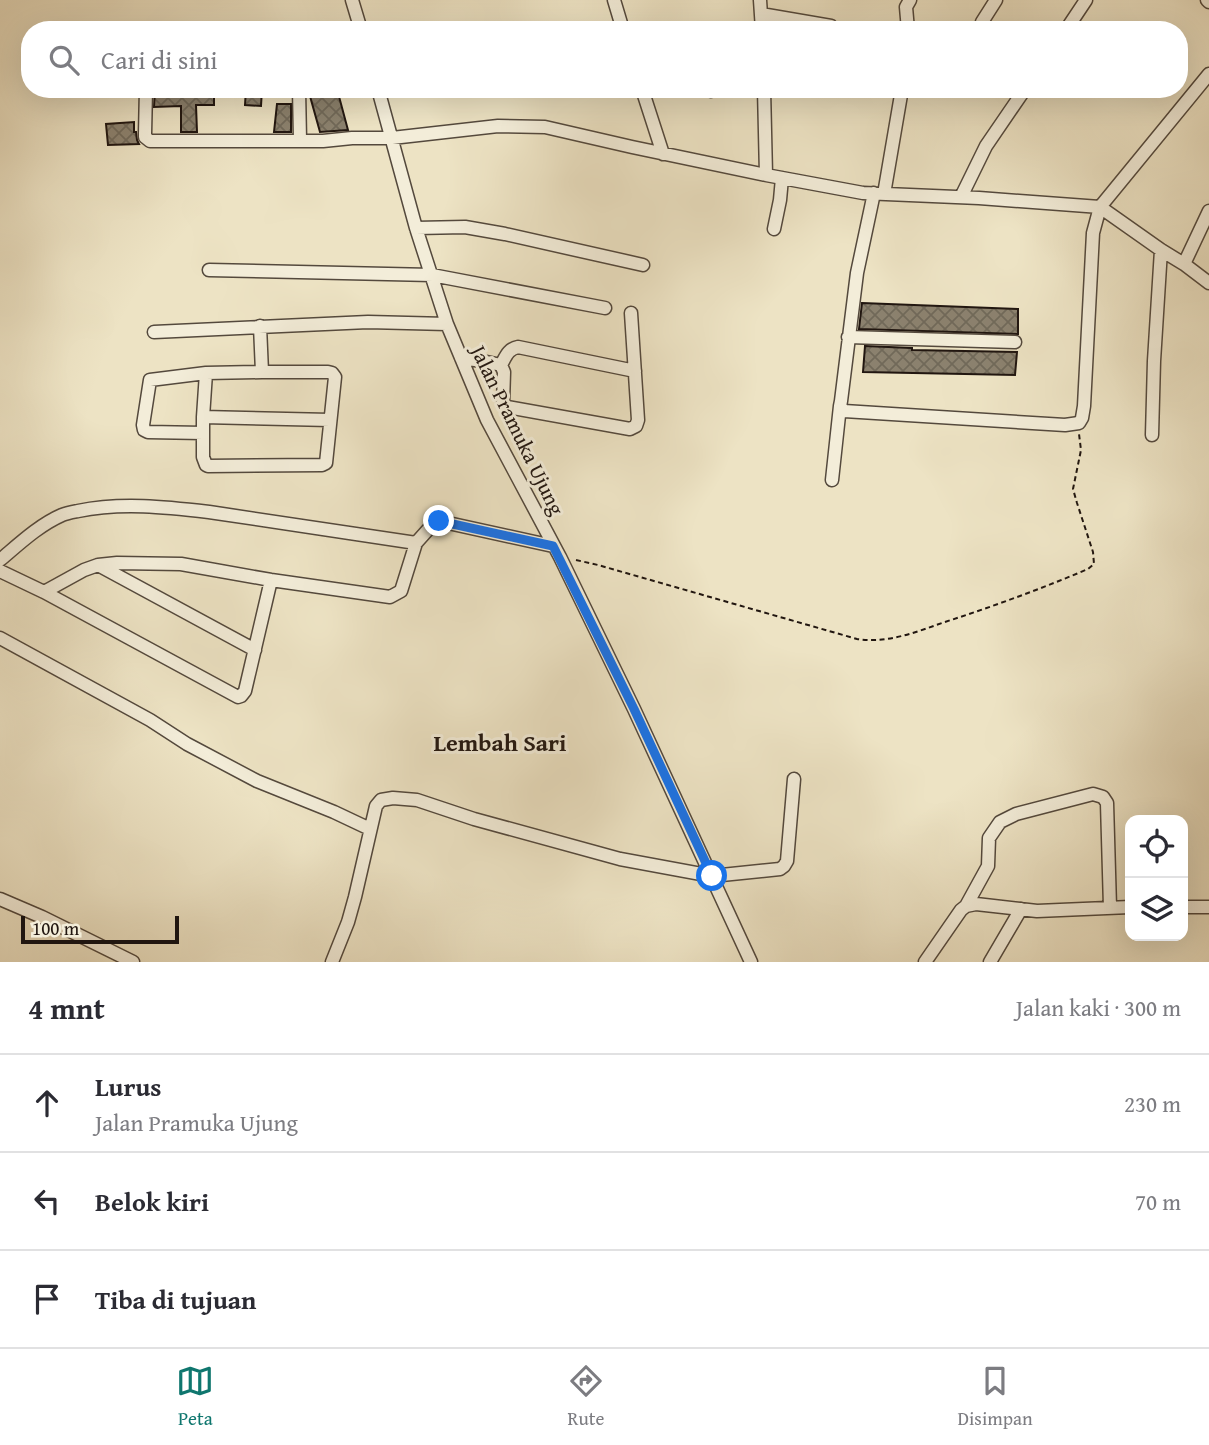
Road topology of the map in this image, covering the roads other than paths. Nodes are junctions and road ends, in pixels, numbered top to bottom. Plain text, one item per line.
1 (352, 0) edge
2 (614, 0) edge
3 (760, 0) edge
4 (910, 0) edge
5 (996, 0) edge
6 (1086, 0) edge
7 (761, 14) junction
8 (358, 21) edge
9 (620, 21) edge
10 (761, 21) edge
11 (802, 21) edge
12 (907, 21) edge
13 (983, 21) edge
14 (1072, 21) edge
15 (1209, 74) edge
16 (146, 98) edge
17 (299, 98) edge
18 (380, 98) edge
19 (645, 98) edge
20 (764, 98) edge
21 (900, 98) edge
22 (1019, 98) edge
23 (391, 138) junction
24 (300, 140) junction
25 (663, 154) junction
26 (766, 175) junction
27 (782, 178) junction
28 (879, 193) junction
29 (961, 197) junction
30 (1100, 206) junction
31 (1209, 211) edge
32 (416, 228) junction
33 (774, 229) dead end
34 (1161, 250) junction
35 (1184, 264) junction
36 (642, 265) dead end
37 (209, 270) dead end
38 (432, 275) junction
39 (1209, 284) edge
40 (605, 308) dead end
41 (631, 313) dead end
42 (447, 324) junction
43 (260, 326) junction
44 (154, 332) dead end
45 (848, 337) junction
46 (1015, 342) dead end
47 (461, 358) junction
48 (501, 365) junction
49 (635, 371) junction
50 (262, 372) junction
51 (206, 373) junction
52 (841, 406) junction
53 (203, 417) junction
54 (330, 420) junction
55 (203, 433) junction
56 (1153, 435) dead end
57 (832, 480) dead end
58 (416, 543) junction
59 (556, 552) junction
60 (0, 560) edge
61 (98, 565) junction
62 (0, 571) edge
63 (271, 580) junction
64 (44, 592) junction
65 (0, 638) edge
66 (255, 650) junction
67 (794, 779) dead end
68 (370, 828) junction
69 (712, 876) junction
70 (0, 899) edge
71 (966, 906) junction
72 (1110, 907) junction
73 (1125, 907) edge
74 (1188, 907) edge
75 (1209, 908) edge
76 (1021, 909) junction
77 (133, 962) edge
78 (332, 962) edge
79 (751, 962) edge
80 (925, 962) edge
81 (990, 962) edge

1 - 8 street
2 - 9 street
3 - 7 street
4 - 12 street
5 - 13 street
6 - 14 street
7 - 10 street
7 - 11 street
15 - 30 street
16 - 24 street
17 - 24 street
18 - 23 street, Jalan Pramuka Ujung
19 - 25 street
20 - 26 street
21 - 28 street
22 - 29 street
23 - 24 street
23 - 25 street
23 - 32 street, Jalan Pramuka Ujung
25 - 26 street
26 - 27 street
27 - 28 street
27 - 33 street
28 - 29 street
28 - 45 street
29 - 30 street
30 - 34 street
30 - 52 street
31 - 35 street
32 - 36 street
32 - 38 street, Jalan Pramuka Ujung
34 - 35 street
34 - 56 street
35 - 39 street
37 - 38 street
38 - 40 street
38 - 42 street, Jalan Pramuka Ujung
41 - 49 street
42 - 43 street
42 - 47 street, Jalan Pramuka Ujung
43 - 44 street
43 - 50 street
45 - 46 street
45 - 52 street
47 - 48 street
47 - 59 street, Jalan Pramuka Ujung
48 - 49 street
48 - 49 street
50 - 51 street
50 - 54 street
51 - 53 street
51 - 55 street
52 - 57 street
53 - 54 street
53 - 55 street
54 - 55 street
58 - 59 street
58 - 60 street
58 - 63 street
59 - 69 street, Jalan Pramuka Ujung
61 - 63 street
61 - 64 street
61 - 66 street
62 - 64 street
63 - 66 street
64 - 66 street
65 - 68 street
67 - 69 street
68 - 69 street
68 - 78 street
69 - 79 street, Jalan Pramuka Ujung
70 - 77 street
71 - 72 street
71 - 76 street
71 - 80 street
72 - 73 street
72 - 76 street
74 - 75 street
76 - 81 street

